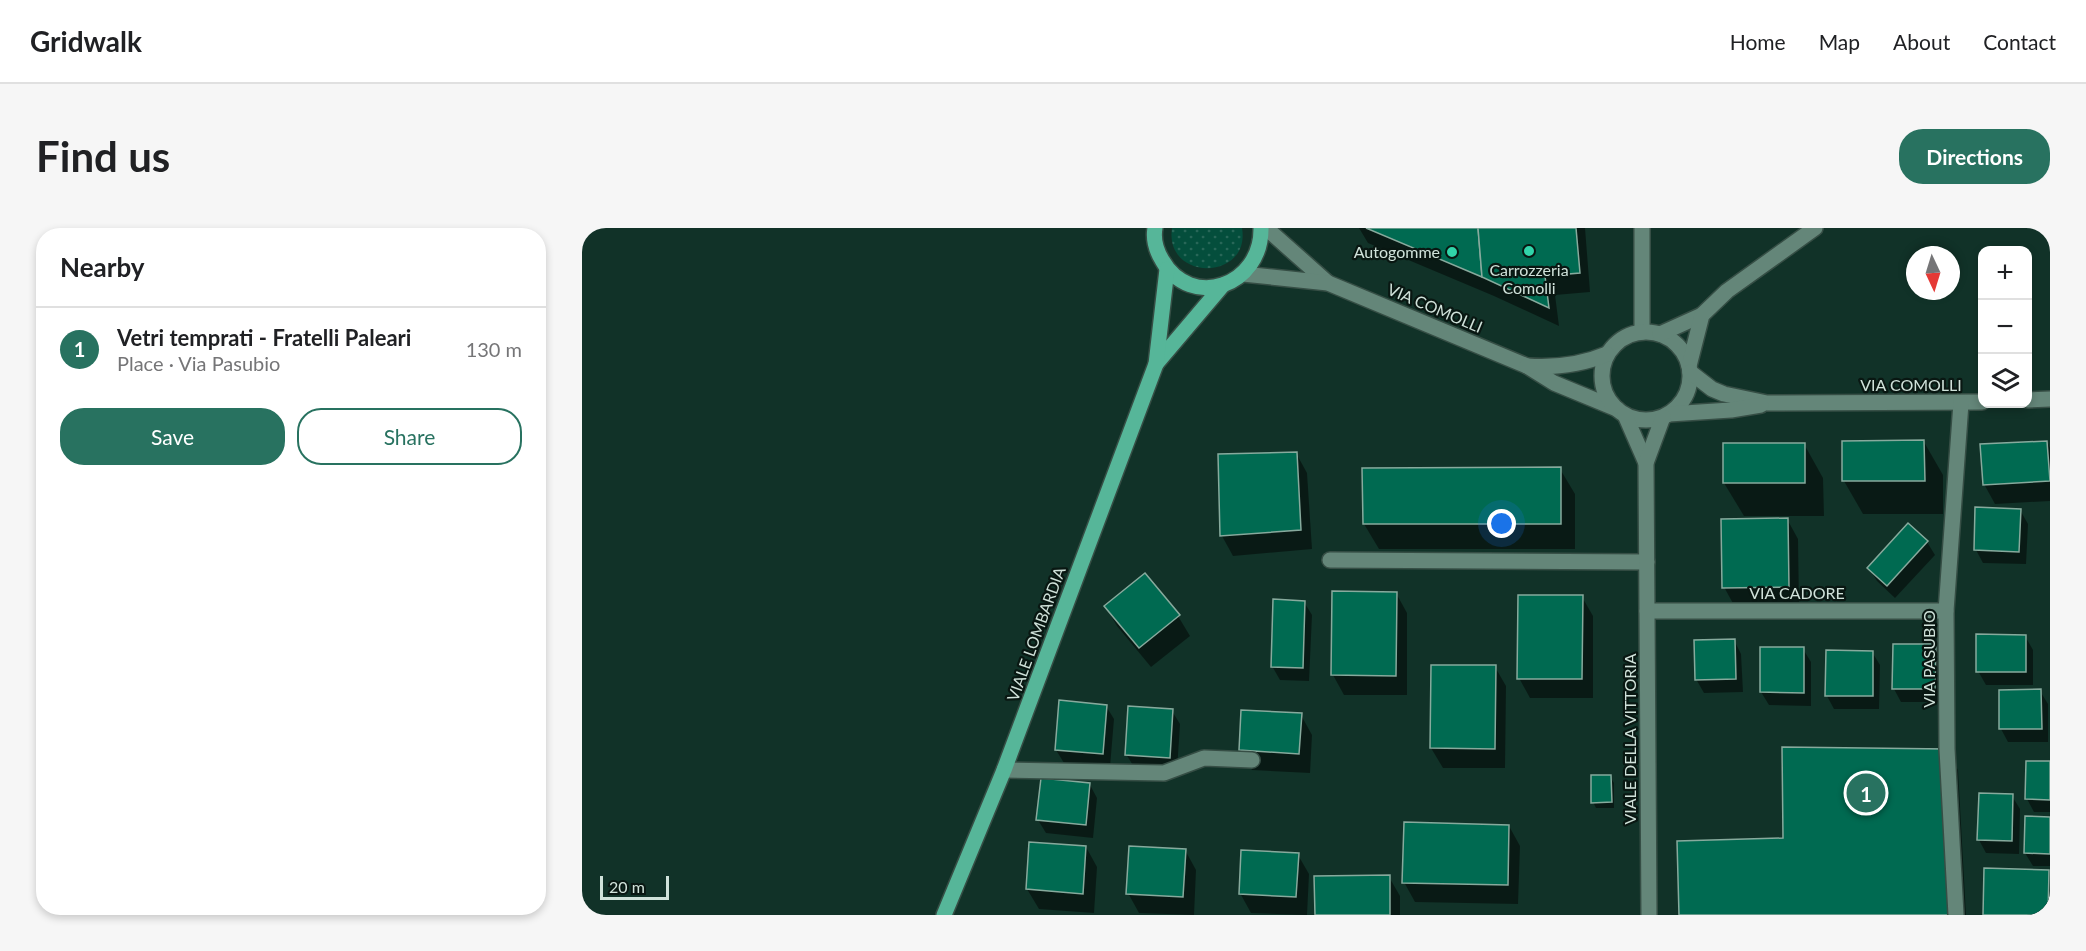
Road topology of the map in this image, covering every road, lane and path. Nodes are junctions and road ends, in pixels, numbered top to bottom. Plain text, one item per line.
1 (1155, 228) edge
2 (1261, 228) edge
3 (1266, 228) edge
4 (1642, 228) edge
5 (1815, 228) edge
6 (1167, 269) junction
7 (1243, 274) junction
8 (1328, 283) junction
9 (1223, 285) junction
10 (1702, 315) junction
11 (1642, 332) junction
12 (1660, 334) junction
13 (1607, 354) junction
14 (1156, 364) junction
15 (1527, 366) junction
16 (1690, 369) junction
17 (2050, 399) edge
18 (2032, 400) edge
19 (1978, 402) edge
20 (1767, 403) junction
21 (1961, 403) junction
22 (1621, 412) junction
23 (1666, 415) junction
24 (1646, 463) junction
25 (1330, 560) dead end
26 (1647, 562) junction
27 (1647, 611) junction
28 (1946, 611) junction
29 (1251, 760) dead end
30 (1004, 770) junction
31 (944, 915) edge
32 (1649, 915) edge
33 (1956, 915) edge

1 - 6 main road
2 - 7 main road
3 - 8 street, VIA COMOLLI
4 - 11 street
5 - 10 street
6 - 9 main road
6 - 14 main road, VIALE LOMBARDIA
7 - 8 street, VIA COMOLLI
7 - 9 main road
8 - 15 street, VIA COMOLLI
9 - 14 main road, VIALE LOMBARDIA
10 - 12 street
10 - 16 street
11 - 12 street
11 - 13 street, VIA COMOLLI
12 - 16 street, VIA COMOLLI
13 - 15 street, VIA COMOLLI
13 - 22 street
14 - 30 main road, VIALE LOMBARDIA
15 - 22 street, VIA COMOLLI
16 - 20 street, VIA COMOLLI
16 - 23 street
17 - 18 street
19 - 21 street, VIA COMOLLI
20 - 21 street, VIA COMOLLI
20 - 23 street, VIA COMOLLI
21 - 28 street, VIA PASUBIO
22 - 23 street, VIA COMOLLI
22 - 24 street, VIALE DELLA VITTORIA
23 - 24 street, VIALE DELLA VITTORIA
24 - 26 street, VIALE DELLA VITTORIA
25 - 26 street
26 - 27 street, VIALE DELLA VITTORIA
27 - 28 street, VIA CADORE
27 - 32 street, VIALE DELLA VITTORIA
28 - 33 street, VIA PASUBIO
29 - 30 street
30 - 31 main road, VIALE LOMBARDIA

